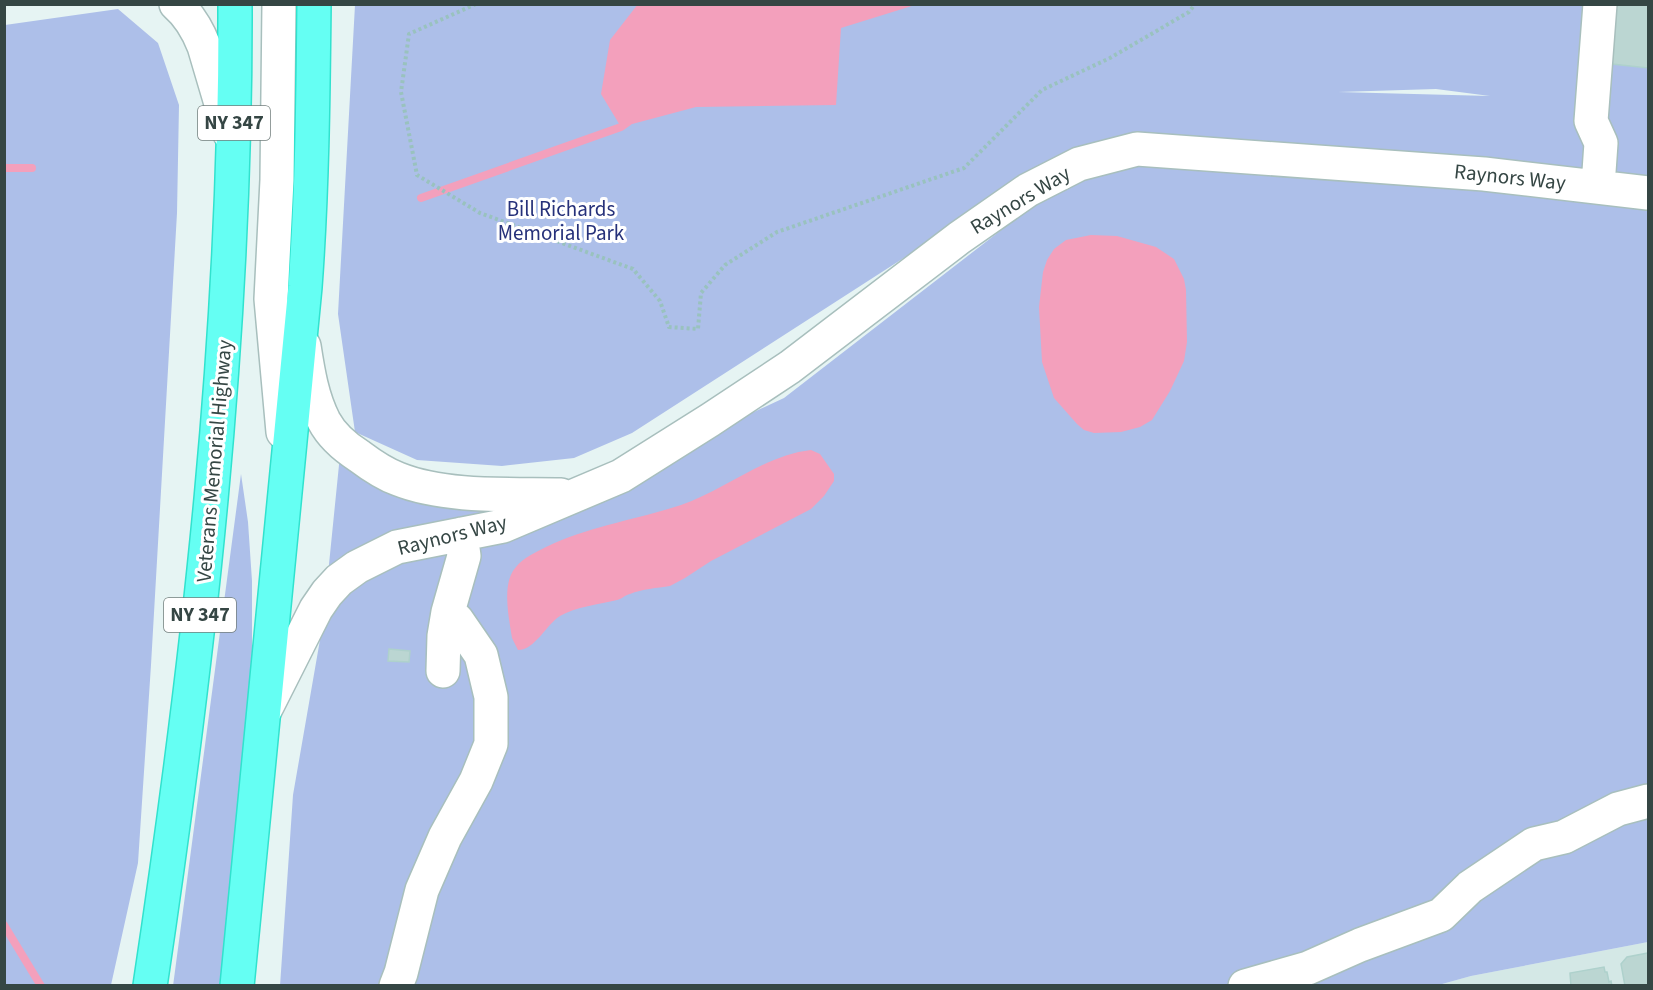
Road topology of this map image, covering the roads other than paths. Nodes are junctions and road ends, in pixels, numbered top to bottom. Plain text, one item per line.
1 (176, 4) edge
2 (235, 4) edge
3 (279, 4) edge
4 (314, 4) edge
5 (1600, 4) edge
6 (234, 145) junction
7 (1598, 186) junction
8 (1648, 193) edge
9 (302, 332) junction
10 (287, 481) junction
11 (575, 496) junction
12 (461, 534) junction
13 (448, 612) junction
14 (442, 671) dead end
15 (265, 710) junction
16 (1648, 801) edge
17 (150, 986) edge
18 (237, 986) edge
19 (396, 986) edge
20 (1245, 986) edge

1 - 6 street
2 - 6 highway, Veterans Memorial Highway / NY 347
3 - 10 street
4 - 9 highway
5 - 7 street
6 - 17 highway, Veterans Memorial Highway / NY 347
7 - 8 street, Raynors Way
7 - 11 street, Raynors Way
9 - 10 highway
9 - 11 street, Raynors Way
10 - 15 highway
11 - 12 street, Raynors Way
12 - 13 street
12 - 15 street, Raynors Way
13 - 14 street
13 - 19 street
15 - 18 highway
16 - 20 street

